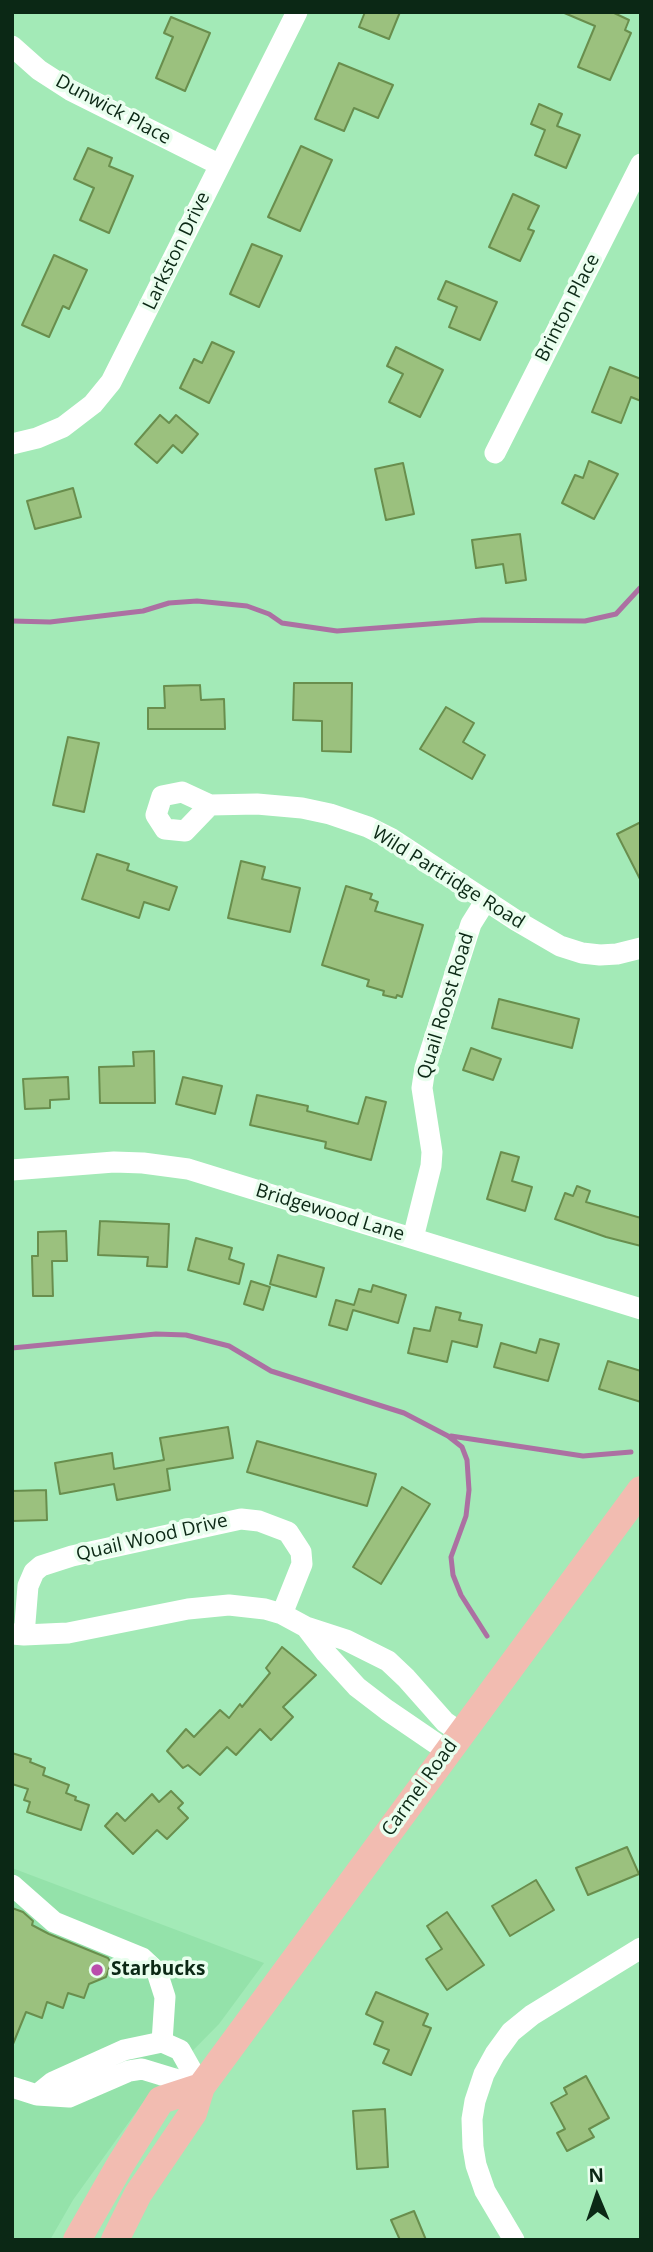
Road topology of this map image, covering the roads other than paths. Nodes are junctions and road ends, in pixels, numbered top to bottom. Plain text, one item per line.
1 (297, 12) edge
2 (12, 46) edge
3 (641, 164) edge
4 (220, 165) junction
5 (12, 444) edge
6 (495, 453) dead end
7 (210, 805) dead end
8 (486, 900) junction
9 (641, 948) edge
10 (12, 1170) edge
11 (412, 1238) junction
12 (641, 1309) edge
13 (641, 1490) edge
14 (282, 1614) junction
15 (306, 1627) junction
16 (18, 1634) edge
17 (454, 1742) junction
18 (12, 1885) edge
19 (641, 1948) edge
20 (162, 2042) junction
21 (12, 2087) edge
22 (201, 2087) junction
23 (37, 2095) junction
24 (77, 2240) edge
25 (115, 2240) edge
26 (514, 2240) edge

1 - 4 street, Larkston Drive
2 - 4 street, Dunwick Place
3 - 6 street, Brinton Place
4 - 5 street, Larkston Drive
7 - 8 street, Wild Partridge Road
8 - 9 street, Wild Partridge Road
8 - 11 street, Quail Roost Road
10 - 11 street, Bridgewood Lane
11 - 12 street, Bridgewood Lane
13 - 17 main road, Carmel Road
14 - 15 street, Quail Wood Drive
14 - 16 street, Quail Wood Drive
14 - 16 street, Quail Wood Drive
15 - 17 street, Quail Wood Drive
15 - 17 street, Quail Wood Drive
17 - 22 main road, Carmel Road
18 - 20 street
19 - 26 street
20 - 22 street
20 - 23 street
21 - 23 street
22 - 23 street
22 - 24 main road
22 - 25 main road, Carmel Road

